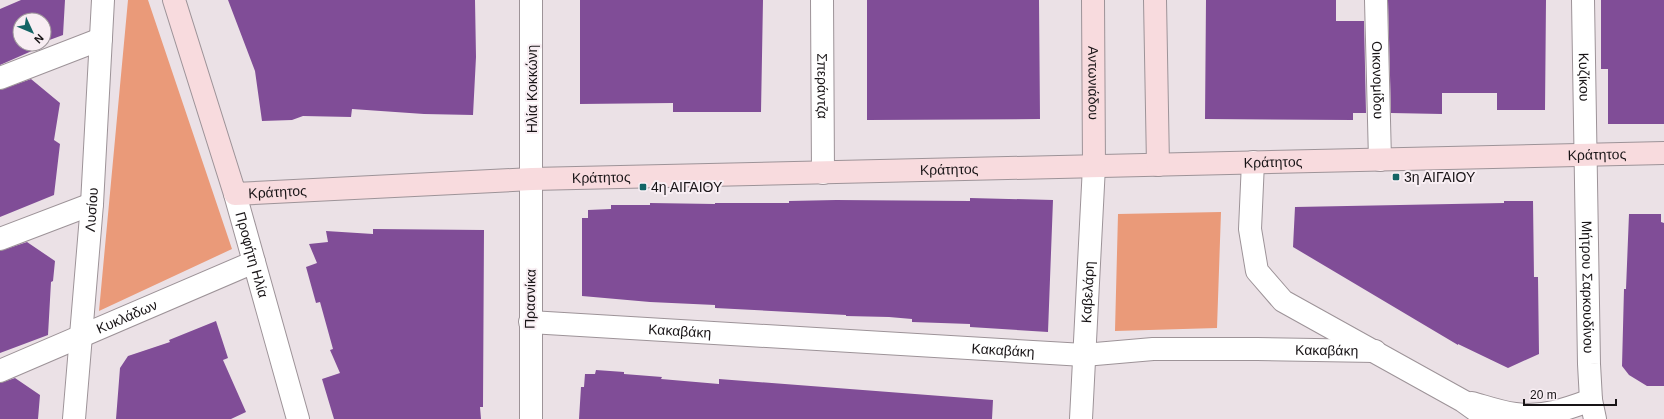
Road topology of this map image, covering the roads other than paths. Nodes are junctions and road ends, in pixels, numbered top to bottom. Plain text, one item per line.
1 (103, 0) edge
2 (174, 0) edge
3 (531, 0) edge
4 (822, 0) edge
5 (1093, 0) edge
6 (1155, 0) edge
7 (1376, 0) edge
8 (1583, 0) edge
9 (101, 39) junction
10 (0, 78) edge
11 (1664, 153) edge
12 (1585, 155) junction
13 (1380, 160) junction
14 (1253, 162) junction
15 (1158, 165) junction
16 (1094, 166) junction
17 (823, 173) junction
18 (532, 179) junction
19 (235, 194) junction
20 (92, 204) junction
21 (0, 239) edge
22 (254, 262) junction
23 (530, 322) junction
24 (81, 337) junction
25 (1376, 351) junction
26 (1084, 355) junction
27 (0, 370) edge
28 (1463, 401) junction
29 (1593, 409) edge
30 (74, 419) edge
31 (298, 419) edge
32 (531, 419) edge
33 (1082, 419) edge
34 (1488, 419) edge

1 - 9 street, Λυσίου
2 - 19 street, Προφήτη Ηλία
3 - 18 street, Ηλία Κοκκώνη
4 - 17 street, Σπεράντζα
5 - 16 street, Αντωνιάδου
6 - 15 street
7 - 13 street, Οικονομίδου
8 - 12 street, Κυζίκου
9 - 10 street
9 - 20 street, Λυσίου
11 - 12 street, Κράτητος
12 - 13 street, Κράτητος
12 - 29 street, Μήτρου Σαρκουδίνου
13 - 14 street, Κράτητος
14 - 15 street, Κράτητος
14 - 25 street
15 - 16 street, Κράτητος
16 - 17 street, Κράτητος
16 - 26 street, Καβελάρη
17 - 18 street, Κράτητος
18 - 19 street, Κράτητος
18 - 23 street, Πρασνίκα
19 - 22 street, Προφήτη Ηλία
20 - 21 street
20 - 24 street, Λυσίου
22 - 24 street, Κυκλάδων
22 - 31 street, Προφήτη Ηλία
23 - 26 street, Κακαβάκη
23 - 32 street, Πρασνίκα
24 - 27 street, Κυκλάδων
24 - 30 street, Λυσίου
25 - 26 street, Κακαβάκη
25 - 28 street, Κακαβάκη
26 - 33 street, Καβελάρη
28 - 29 street, Κακαβάκη
28 - 34 street, Κακαβάκη

